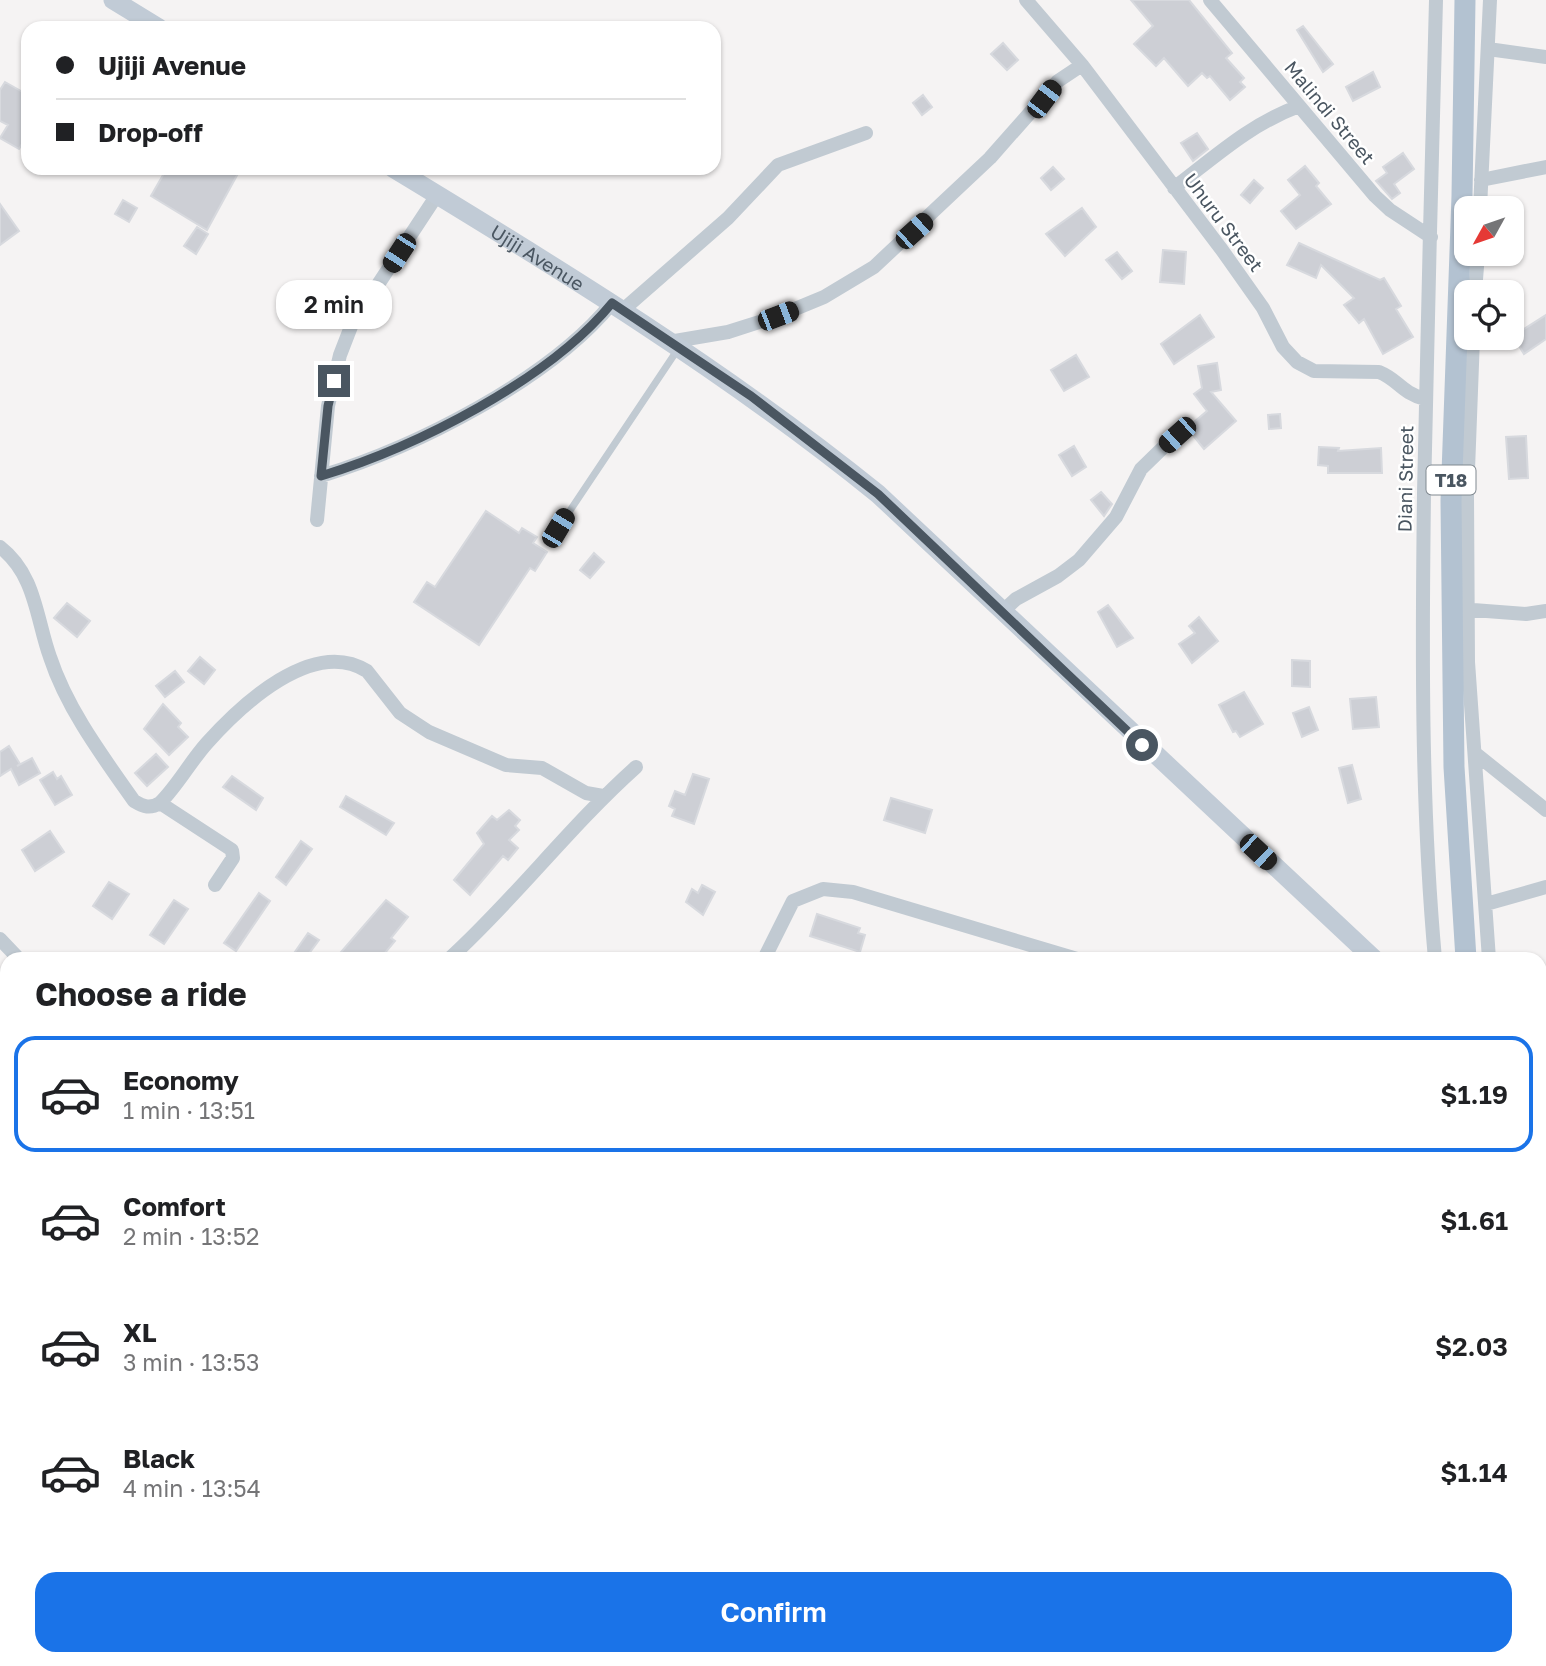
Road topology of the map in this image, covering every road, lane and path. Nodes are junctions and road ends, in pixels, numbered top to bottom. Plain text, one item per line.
1 (113, 0) edge
2 (1026, 0) edge
3 (1210, 0) edge
4 (1425, 0) edge
5 (1436, 0) edge
6 (1465, 0) edge
7 (1490, 0) edge
8 (1436, 20) junction
9 (148, 21) edge
10 (1488, 49) junction
11 (1546, 57) edge
12 (1082, 65) junction
13 (1299, 106) junction
14 (866, 133) dead end
15 (1546, 167) edge
16 (404, 175) edge
17 (1481, 180) junction
18 (1174, 188) junction
19 (437, 195) junction
20 (1480, 196) edge
21 (1431, 237) junction
22 (618, 306) junction
23 (674, 345) junction
24 (1473, 350) edge
25 (1426, 399) junction
26 (1177, 435) dead end
27 (321, 476) junction
28 (317, 520) dead end
29 (549, 542) dead end
30 (0, 547) edge
31 (1460, 609) junction
32 (1004, 610) junction
33 (1546, 611) edge
34 (1476, 754) junction
35 (636, 768) dead end
36 (603, 796) junction
37 (160, 803) junction
38 (1546, 810) edge
39 (215, 885) dead end
40 (1546, 887) edge
41 (1486, 904) junction
42 (0, 939) edge
43 (12, 952) edge
44 (456, 952) edge
45 (768, 952) edge
46 (1053, 952) edge
47 (1366, 952) edge
48 (1435, 952) edge
49 (1466, 952) edge
50 (1489, 952) edge

1 - 9 main road
2 - 12 street, Uhuru Street
3 - 13 street, Malindi Street
4 - 8 street
5 - 8 street, Diani Street
6 - 31 main road, T18
7 - 10 street
8 - 21 street, Diani Street
10 - 11 street
10 - 17 street
12 - 18 street, Uhuru Street
12 - 23 street
13 - 18 street
13 - 21 street, Malindi Street
14 - 22 street
15 - 17 street
16 - 19 main road, Ujiji Avenue
17 - 20 street
18 - 25 street, Uhuru Street
19 - 22 main road, Ujiji Avenue
19 - 27 street
21 - 25 street, Diani Street
22 - 23 main road, Ujiji Avenue
22 - 27 street
23 - 29 lane
23 - 32 main road, Ujiji Avenue
24 - 31 street
25 - 48 street, Diani Street
26 - 32 street
27 - 28 street
30 - 37 street
31 - 33 street
31 - 34 street
31 - 49 main road, T18
32 - 47 main road, Ujiji Avenue
34 - 38 street
34 - 41 street
35 - 36 street
36 - 37 street
36 - 44 street
37 - 39 street
40 - 41 street
41 - 50 street
42 - 43 street
45 - 46 street

